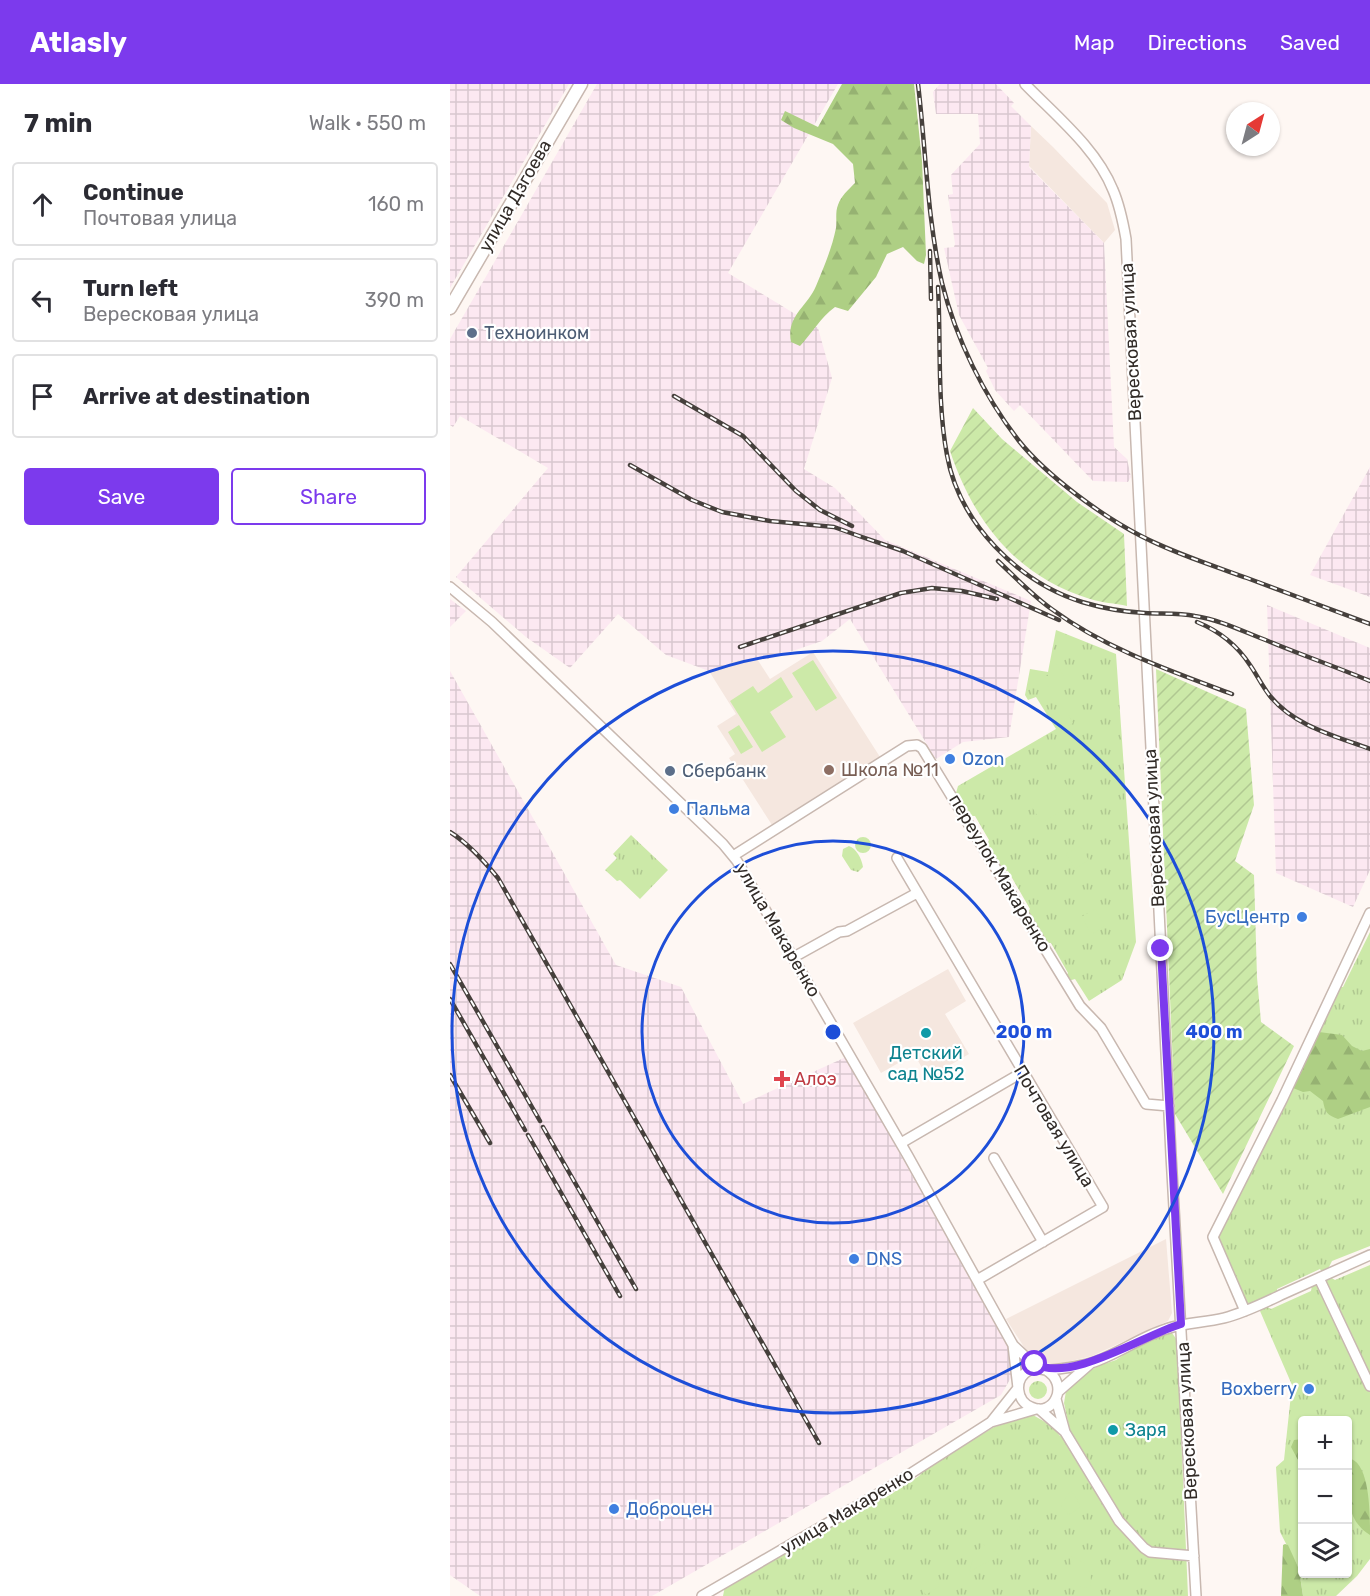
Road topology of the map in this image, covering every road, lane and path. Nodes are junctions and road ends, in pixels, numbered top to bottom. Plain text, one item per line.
1 (581, 84) edge
2 (1025, 84) edge
3 (450, 308) edge
4 (450, 587) edge
5 (733, 856) junction
6 (897, 858) dead end
7 (917, 892) junction
8 (1370, 913) edge
9 (794, 957) junction
10 (1023, 1072) junction
11 (1169, 1106) junction
12 (901, 1143) junction
13 (994, 1158) dead end
14 (1043, 1242) junction
15 (1370, 1255) edge
16 (1319, 1278) junction
17 (977, 1280) junction
18 (1245, 1311) junction
19 (1181, 1324) junction
20 (1013, 1346) junction
21 (1091, 1363) junction
22 (1045, 1369) junction
23 (1370, 1386) edge
24 (1018, 1388) junction
25 (1057, 1395) junction
26 (1037, 1409) junction
27 (990, 1422) junction
28 (1065, 1432) junction
29 (1194, 1556) junction
30 (706, 1595) edge
31 (1196, 1596) edge

1 - 3 main road, улица Дзгоева
2 - 11 street, Вересковая улица
4 - 5 street, улица Макаренко
5 - 9 street, улица Макаренко
5 - 11 street, переулок Макаренко
6 - 7 street, Почтовая улица
7 - 9 street
7 - 10 street, Почтовая улица
8 - 18 street
9 - 12 street, улица Макаренко
10 - 12 street
10 - 14 street, Почтовая улица
11 - 19 street, Вересковая улица
12 - 17 street, улица Макаренко
13 - 14 street
14 - 17 street
15 - 16 street
16 - 18 street
16 - 23 street
17 - 20 street, улица Макаренко
18 - 19 street
19 - 21 street
19 - 29 street, Вересковая улица
20 - 22 street, улица Макаренко
20 - 24 street, улица Макаренко
21 - 22 street
21 - 25 street
22 - 24 street
22 - 25 street
24 - 26 street
24 - 27 street, улица Макаренко
25 - 26 street
25 - 28 street
26 - 27 street, улица Макаренко
26 - 28 street
27 - 30 street, улица Макаренко
28 - 29 street
29 - 31 street, Вересковая улица

